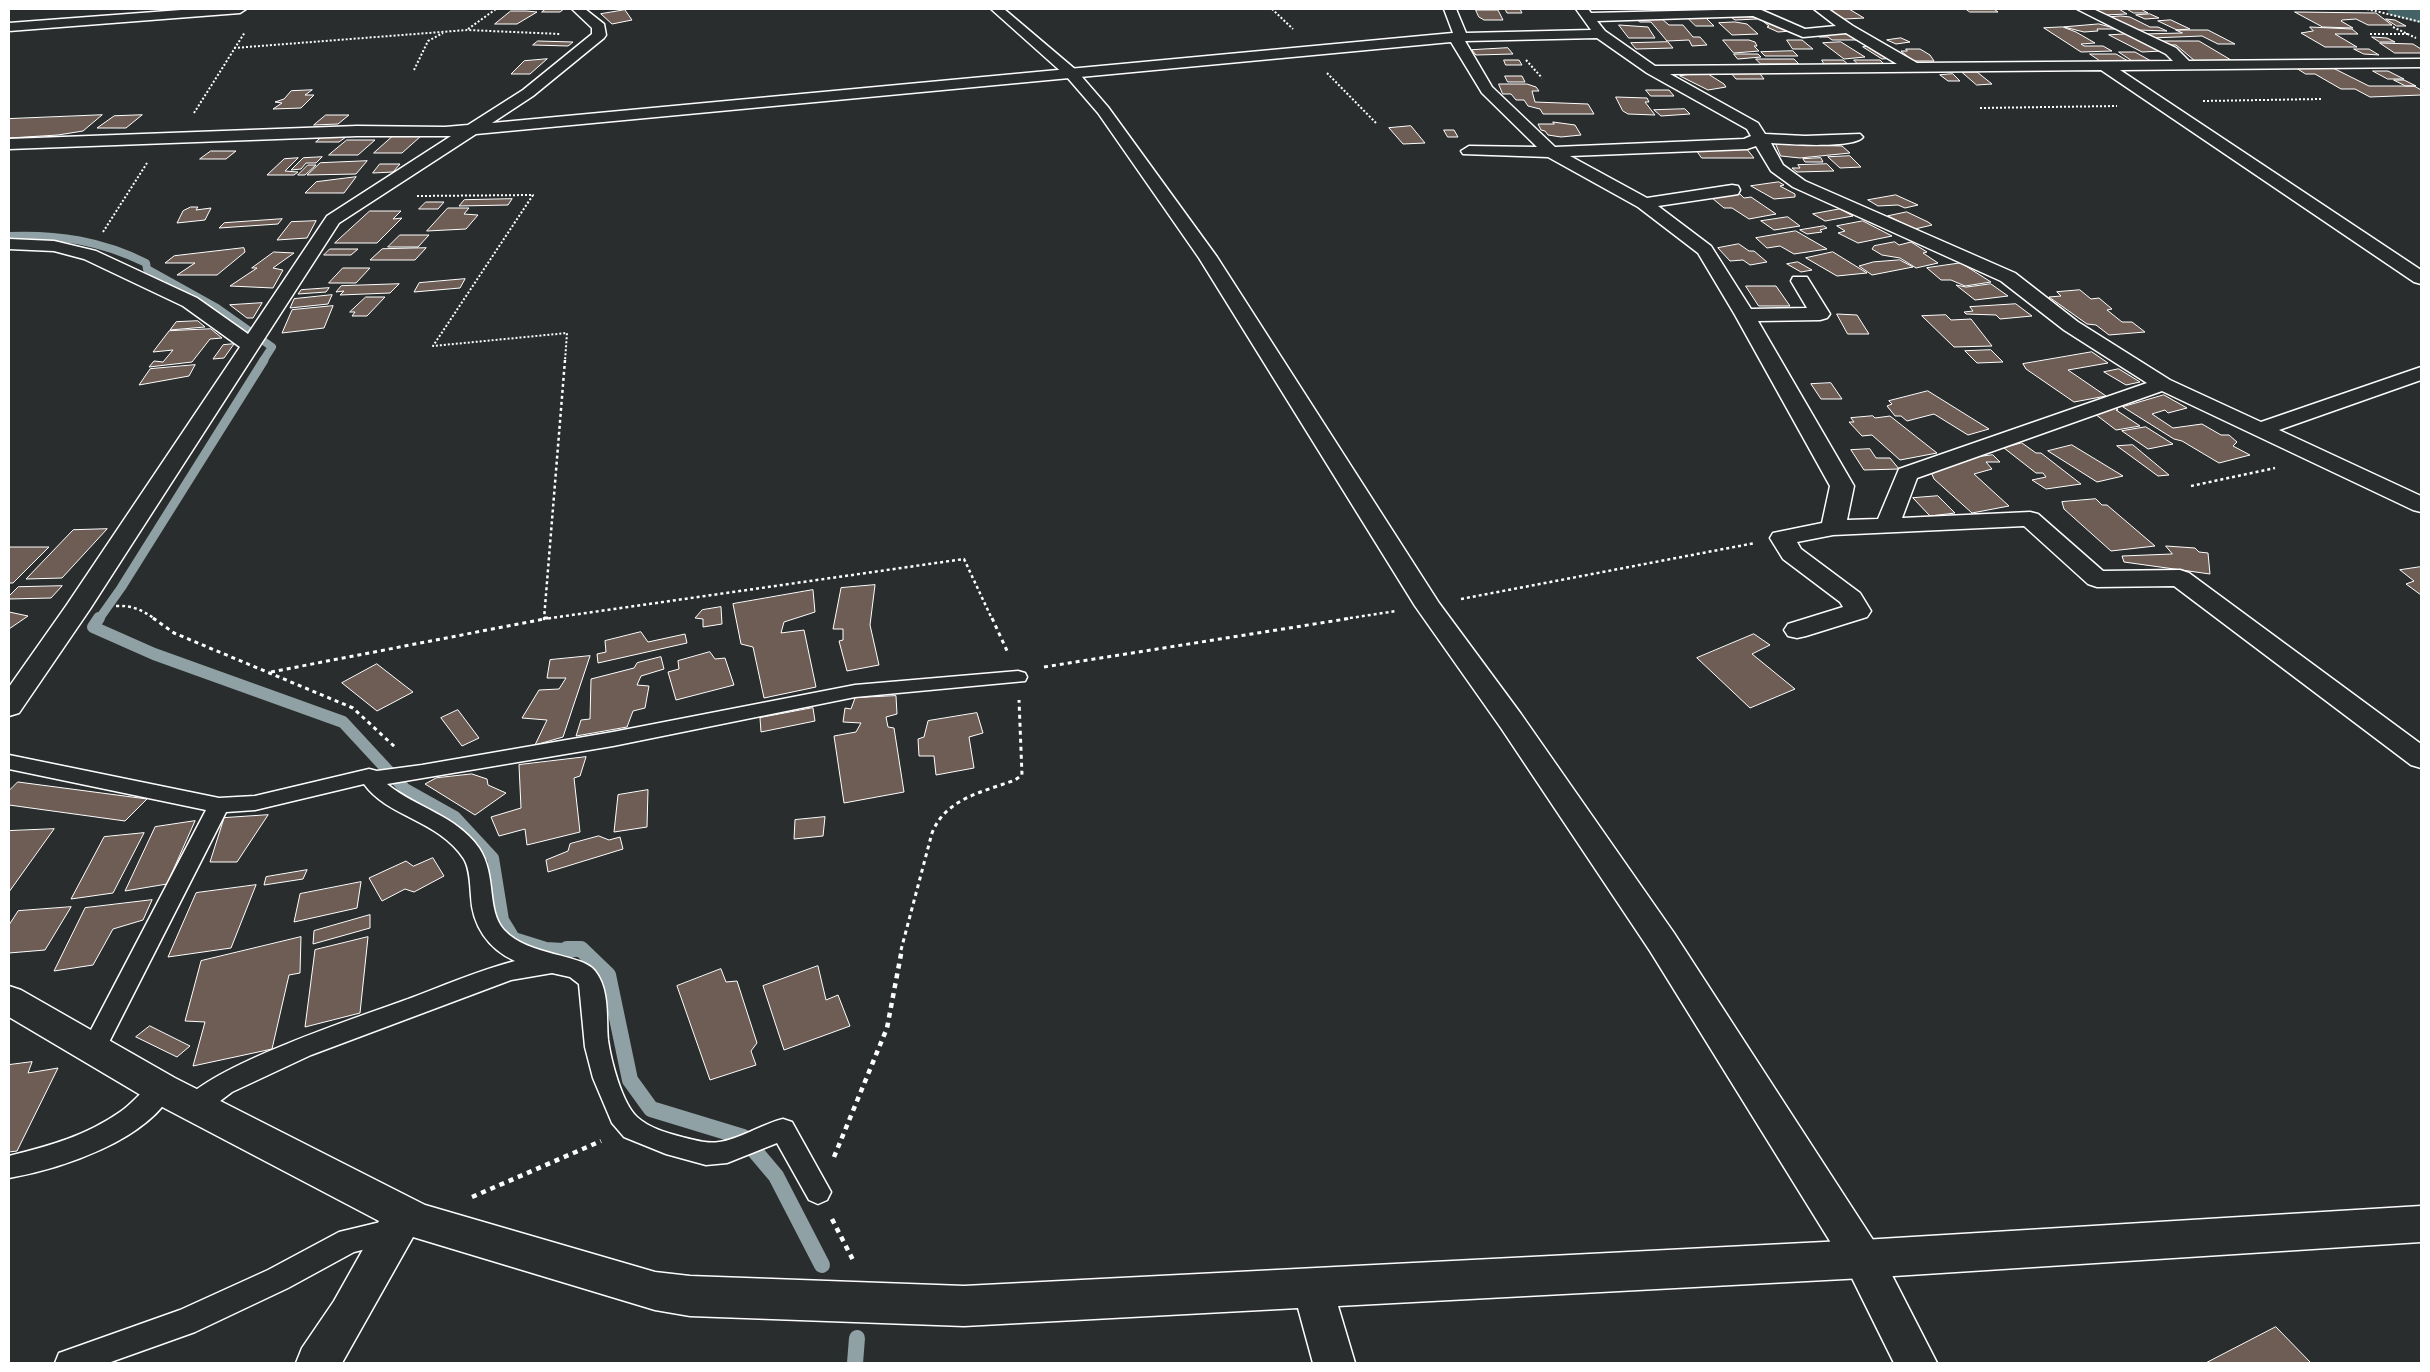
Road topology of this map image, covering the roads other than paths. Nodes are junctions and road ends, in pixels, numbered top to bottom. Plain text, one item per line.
1 (240, 9) edge
2 (578, 9) edge
3 (997, 9) edge
4 (1450, 9) edge
5 (1820, 9) edge
6 (2083, 9) edge
7 (1753, 10) edge
8 (1584, 13) edge
9 (9, 27) edge
10 (1848, 29) junction
11 (1600, 34) junction
12 (1457, 36) junction
13 (2421, 63) edge
14 (2184, 64) junction
15 (2106, 67) junction
16 (1914, 68) junction
17 (1652, 70) junction
18 (1071, 73) junction
19 (470, 130) junction
20 (1855, 137) dead end
21 (1760, 138) junction
22 (9, 144) edge
23 (1469, 151) dead end
24 (1551, 152) junction
25 (1732, 190) dead end
26 (1644, 203) junction
27 (9, 244) edge
28 (2421, 278) edge
29 (1800, 281) dead end
30 (1745, 314) junction
31 (254, 338) junction
32 (2421, 373) edge
33 (2163, 384) junction
34 (2260, 429) junction
35 (2421, 505) edge
36 (1887, 526) junction
37 (1833, 528) junction
38 (1797, 630) dead end
39 (1017, 674) road end
40 (9, 707) edge
41 (2421, 758) edge
42 (9, 762) edge
43 (373, 777) junction
44 (219, 805) junction
45 (554, 965) junction
46 (9, 1000) edge
47 (93, 1049) junction
48 (162, 1089) junction
49 (194, 1106) junction
50 (725, 1153) joint
51 (9, 1166) edge
52 (818, 1192) road end
53 (405, 1222) junction
54 (2421, 1224) edge
55 (1863, 1259) junction
56 (1313, 1289) junction
57 (69, 1363) edge
58 (317, 1363) edge
59 (1334, 1363) edge
60 (1916, 1363) edge

1 - 9 street
2 - 19 street
3 - 18 street
4 - 12 street
5 - 10 street
6 - 14 street
7 - 8 street
7 - 10 street
8 - 11 street
10 - 16 street
11 - 12 street
11 - 17 street
12 - 18 street
12 - 24 street
13 - 14 street
14 - 15 street
15 - 16 street
15 - 28 street
16 - 17 street
17 - 21 street
18 - 19 street
18 - 55 street
19 - 22 street
19 - 31 street
20 - 21 street
21 - 24 street
21 - 33 street
23 - 24 street
24 - 26 street
25 - 26 street
26 - 30 street
27 - 31 street
29 - 30 street
30 - 37 street
31 - 40 street
32 - 34 street
33 - 34 street
33 - 36 street
34 - 35 street
36 - 37 street
36 - 41 street
37 - 38 street
39 - 43 lane
42 - 44 lane
43 - 44 lane
43 - 45 lane
44 - 47 lane
45 - 49 lane
45 - 50 lane
46 - 47 street
47 - 48 street
48 - 49 street
48 - 51 lane
49 - 53 street
50 - 52 lane
53 - 56 street
53 - 57 lane
53 - 58 street
54 - 55 street
55 - 56 street
55 - 60 street
56 - 59 street

